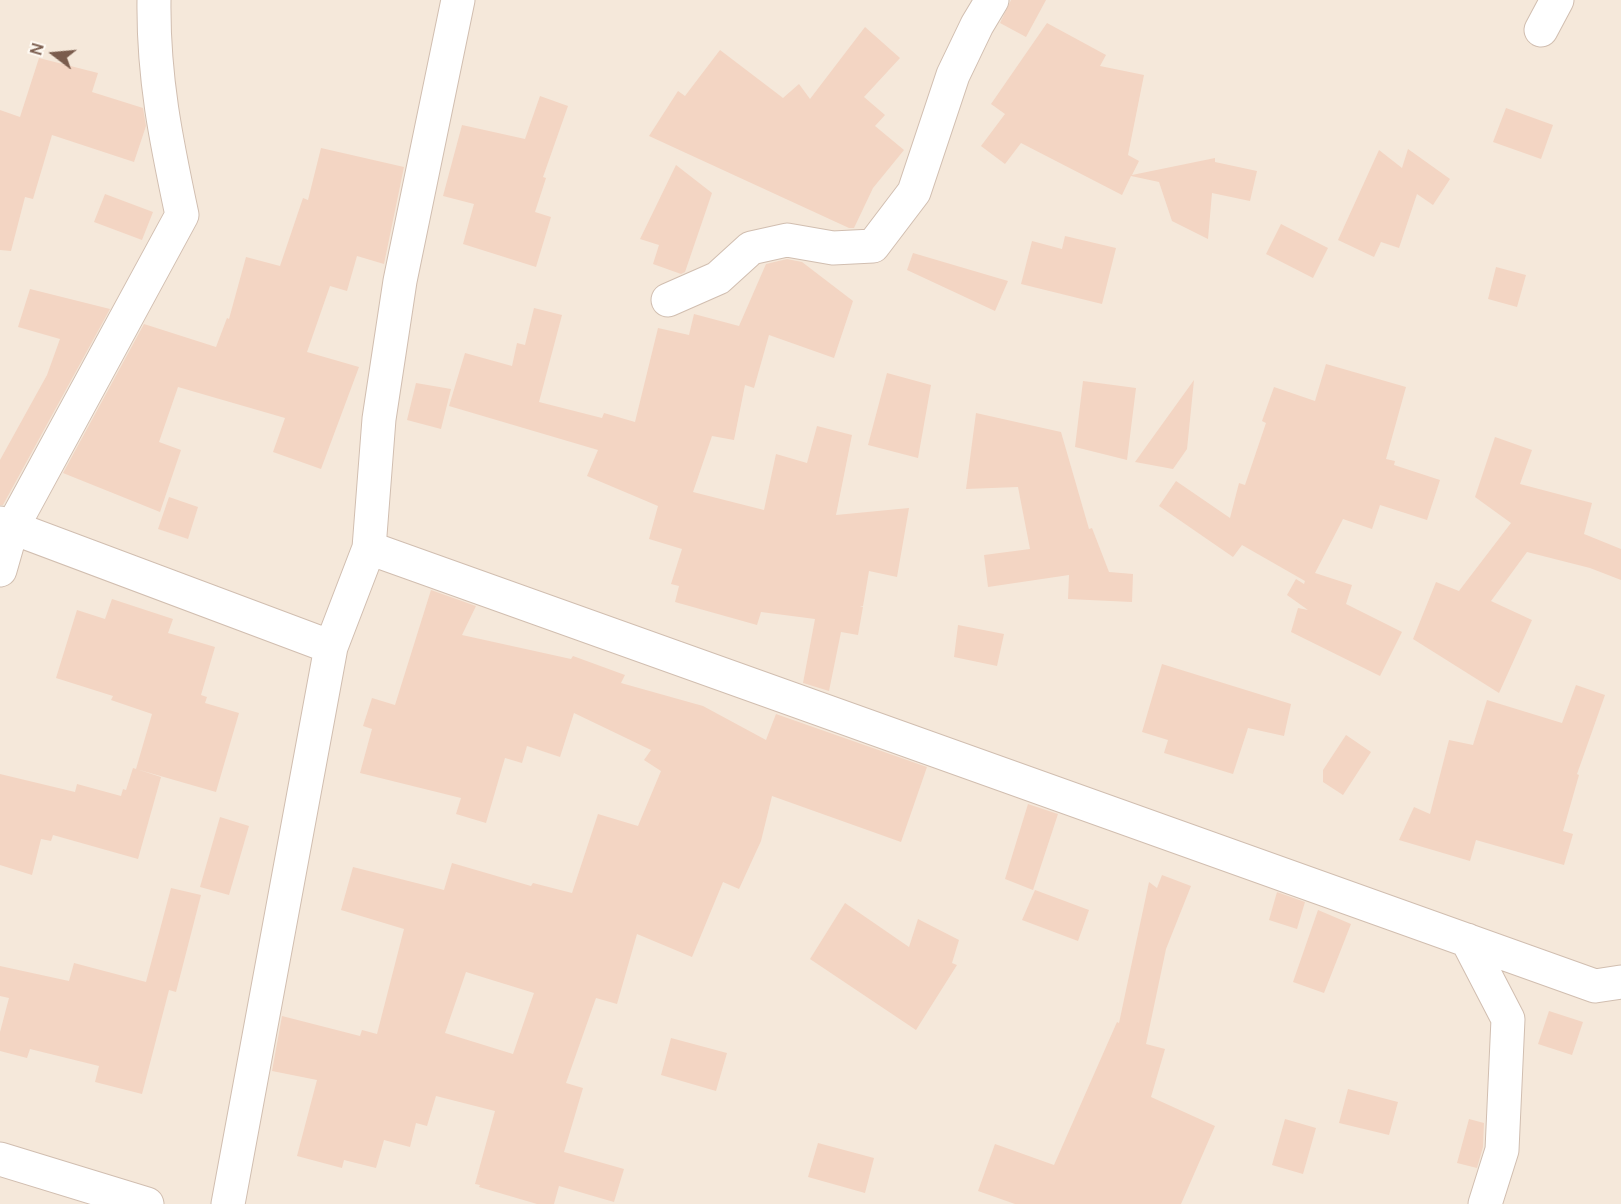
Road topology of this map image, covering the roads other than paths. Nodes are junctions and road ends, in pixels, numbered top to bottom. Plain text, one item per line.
1 (154, 0) edge
2 (458, 0) edge
3 (992, 0) edge
4 (1557, 0) edge
5 (1541, 30) dead end
6 (668, 300) dead end
7 (6, 526) edge
8 (369, 548) junction
9 (0, 570) edge
10 (331, 648) junction
11 (1467, 940) junction
12 (1612, 989) edge
13 (0, 1159) edge
14 (147, 1204) edge
15 (228, 1204) edge
16 (1485, 1204) edge

1 - 7 street
2 - 8 street
3 - 6 street
4 - 5 street
7 - 9 street
7 - 10 street
8 - 10 street
8 - 11 street
10 - 15 street
11 - 12 street
11 - 16 street
13 - 14 street

